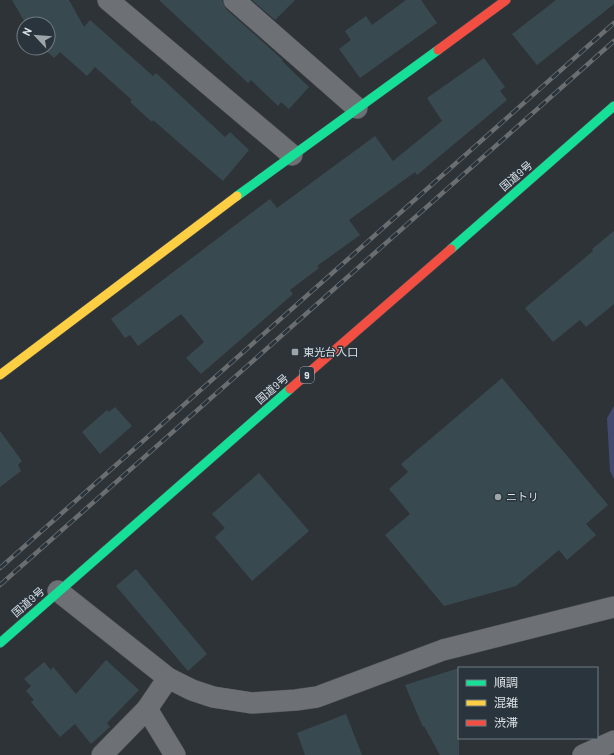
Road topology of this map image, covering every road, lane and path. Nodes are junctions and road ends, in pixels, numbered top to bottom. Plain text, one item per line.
1 (108, 0) edge
2 (234, 0) edge
3 (506, 0) edge
4 (614, 106) edge
5 (357, 108) junction
6 (292, 155) junction
7 (0, 375) edge
8 (58, 591) junction
9 (614, 607) edge
10 (0, 642) edge
11 (168, 678) junction
12 (147, 709) junction
13 (614, 741) edge
14 (102, 755) edge
15 (175, 755) edge
16 (583, 755) edge

1 - 6 street
2 - 5 street
3 - 5 main road
4 - 8 main road, 国道9号 / 9
5 - 6 main road
6 - 7 main road
8 - 10 main road, 国道9号 / 9
8 - 11 street
9 - 11 street
11 - 12 street
12 - 14 street
12 - 15 street
13 - 16 street

